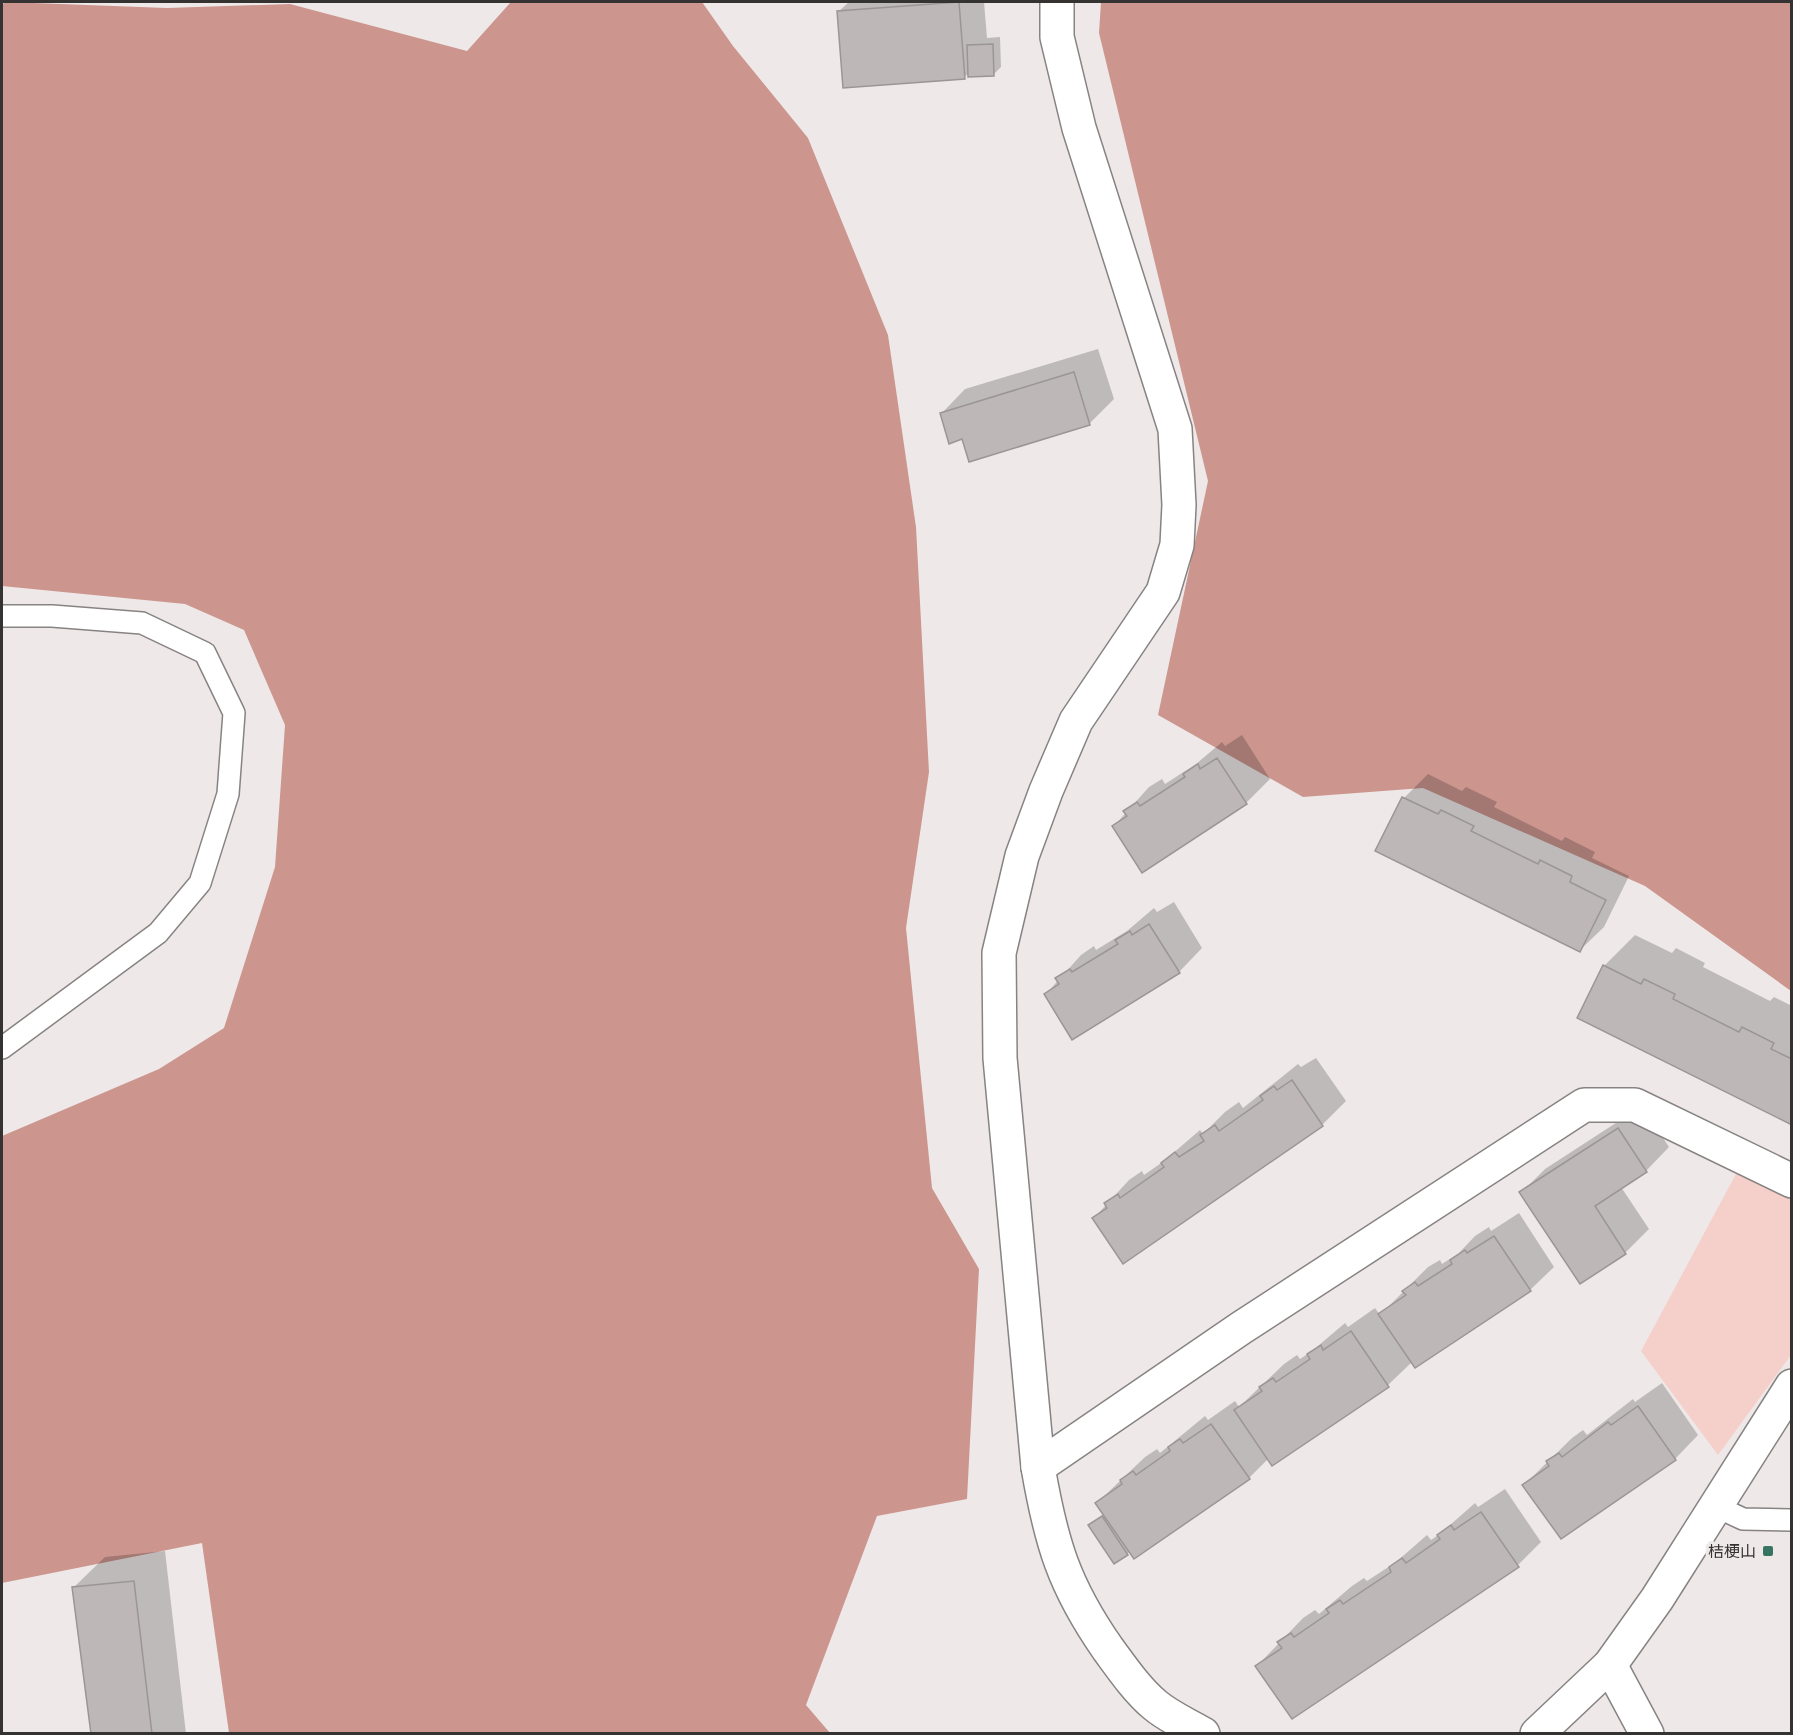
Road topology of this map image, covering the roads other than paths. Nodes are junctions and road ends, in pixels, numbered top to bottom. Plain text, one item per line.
1 (1057, 2) edge
2 (2, 616) edge
3 (2, 1048) edge
4 (1791, 1181) edge
5 (1790, 1393) edge
6 (1038, 1467) junction
7 (1715, 1506) junction
8 (1791, 1520) edge
9 (1610, 1665) junction
10 (1203, 1734) edge
11 (1537, 1734) edge
12 (1647, 1734) edge

1 - 6 street
2 - 3 lane
4 - 6 street
5 - 7 street
6 - 10 street
7 - 8 lane
7 - 9 street
9 - 11 street
9 - 12 street

